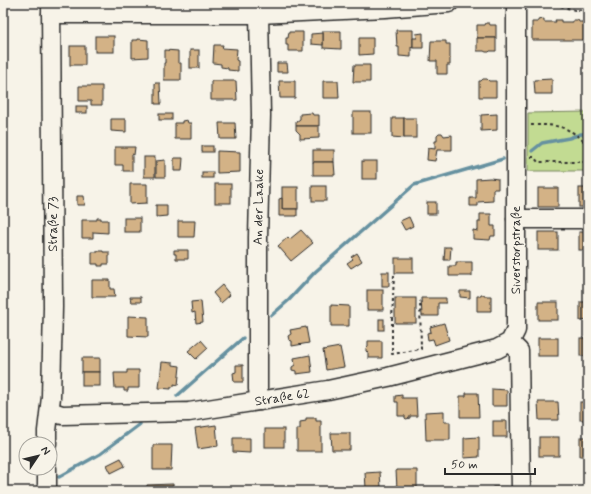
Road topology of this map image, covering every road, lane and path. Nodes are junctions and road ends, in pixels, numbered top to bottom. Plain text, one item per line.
1 (449, 3) edge
2 (516, 3) edge
3 (536, 3) edge
4 (51, 8) edge
5 (588, 10) edge
6 (259, 14) junction
7 (528, 125) dead end
8 (588, 145) edge
9 (528, 158) dead end
10 (588, 162) edge
11 (516, 219) junction
12 (588, 219) edge
13 (394, 275) dead end
14 (420, 301) dead end
15 (510, 342) junction
16 (260, 401) junction
17 (50, 412) junction
18 (47, 436) edge
19 (47, 476) edge
20 (47, 491) edge
21 (521, 491) edge

1 - 6 street
2 - 11 street, Siverstorpstraße
3 - 5 path
4 - 6 street
4 - 17 street, Straße 73
6 - 16 street, An der Laake
7 - 8 path
9 - 10 path
11 - 12 street
11 - 15 street, Siverstorpstraße
13 - 14 path
15 - 16 street, Straße 62
15 - 21 street
16 - 17 street, Straße 62
17 - 18 street, Straße 73
19 - 20 street

